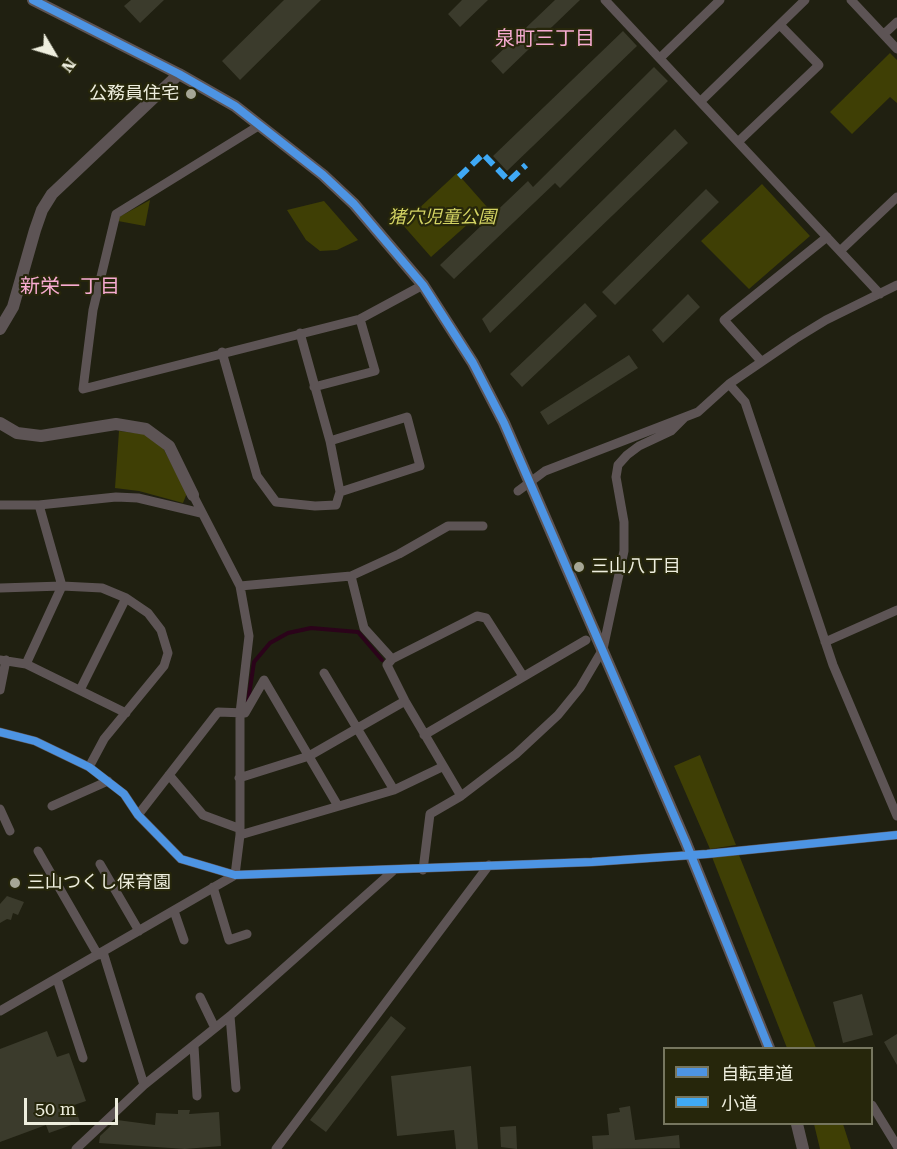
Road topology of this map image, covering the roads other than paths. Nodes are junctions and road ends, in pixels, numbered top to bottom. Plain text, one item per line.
1 (33, 0) edge
2 (605, 0) edge
3 (720, 0) edge
4 (805, 0) edge
5 (851, 0) edge
6 (897, 22) edge
7 (780, 25) junction
8 (884, 34) junction
9 (897, 49) edge
10 (660, 58) junction
11 (179, 74) junction
12 (700, 101) junction
13 (260, 125) junction
14 (739, 141) junction
15 (897, 197) edge
16 (827, 237) junction
17 (840, 251) junction
18 (423, 285) junction
19 (897, 286) edge
20 (880, 294) junction
21 (360, 319) junction
22 (0, 329) edge
23 (300, 333) junction
24 (222, 352) junction
25 (761, 361) junction
26 (729, 384) junction
27 (314, 387) junction
28 (685, 417) junction
29 (0, 423) edge
30 (330, 441) junction
31 (531, 484) junction
32 (519, 491) dead end
33 (340, 492) junction
34 (193, 495) joint
35 (0, 505) edge
36 (39, 505) junction
37 (201, 513) junction
38 (483, 526) dead end
39 (351, 576) junction
40 (62, 586) junction
41 (240, 586) junction
42 (0, 588) edge
43 (126, 598) junction
44 (897, 610) edge
45 (586, 640) dead end
46 (825, 642) junction
47 (603, 649) junction
48 (392, 659) junction
49 (3, 660) edge
50 (26, 664) junction
51 (324, 673) dead end
52 (523, 676) junction
53 (0, 690) edge
54 (80, 690) junction
55 (405, 701) junction
56 (240, 712) junction
57 (126, 713) junction
58 (356, 728) junction
59 (0, 732) edge
60 (424, 735) junction
61 (309, 756) junction
62 (88, 767) junction
63 (442, 767) junction
64 (169, 775) junction
65 (238, 778) junction
66 (108, 781) junction
67 (394, 790) junction
68 (461, 796) junction
69 (52, 806) dead end
70 (339, 806) junction
71 (0, 809) edge
72 (138, 815) junction
73 (897, 816) edge
74 (10, 831) dead end
75 (239, 831) junction
76 (897, 835) edge
77 (38, 851) dead end
78 (692, 855) junction
79 (100, 864) dead end
80 (489, 865) junction
81 (423, 870) junction
82 (393, 871) junction
83 (235, 875) junction
84 (213, 887) junction
85 (174, 910) junction
86 (139, 931) junction
87 (247, 934) dead end
88 (184, 940) dead end
89 (100, 954) junction
90 (57, 979) junction
91 (200, 997) dead end
92 (0, 1011) edge
93 (230, 1016) junction
94 (215, 1028) junction
95 (194, 1046) junction
96 (769, 1047) edge
97 (83, 1058) dead end
98 (144, 1085) junction
99 (236, 1088) dead end
100 (197, 1096) dead end
101 (873, 1107) edge
102 (797, 1125) edge
103 (897, 1146) edge
104 (76, 1149) edge
105 (276, 1149) edge
106 (804, 1149) edge

1 - 11 street
2 - 10 street
3 - 10 street
4 - 7 street
5 - 8 street
6 - 8 street
7 - 12 street
7 - 14 street
8 - 9 street
10 - 12 street
11 - 13 street
11 - 22 street
12 - 14 street
13 - 18 street
13 - 24 street
14 - 16 street
15 - 17 street
16 - 17 street
16 - 25 street
17 - 20 street
18 - 21 street
18 - 31 street
19 - 20 street
20 - 25 street
21 - 23 street
21 - 27 street
23 - 24 street
23 - 27 street
24 - 33 street
25 - 26 street
26 - 28 street
26 - 46 street
27 - 30 street
28 - 31 street
28 - 47 street
29 - 34 street
30 - 33 street
30 - 33 street
31 - 32 street
31 - 47 street
34 - 37 street
35 - 36 street
36 - 37 street
36 - 40 street
37 - 41 street
38 - 39 street
39 - 41 street
39 - 48 street
40 - 42 street
40 - 43 street
40 - 50 street
41 - 56 street
43 - 54 street
43 - 57 street
44 - 46 street
45 - 52 street
46 - 73 street
47 - 68 street
47 - 78 street
48 - 52 street
48 - 55 street
49 - 50 street
49 - 53 street
50 - 54 street
51 - 58 street
52 - 60 street
54 - 57 street
55 - 58 street
55 - 60 street
56 - 61 street
56 - 64 street
56 - 65 street
57 - 62 street
58 - 61 street
58 - 67 street
59 - 62 street
60 - 63 street
61 - 65 street
61 - 70 street
62 - 66 street
63 - 67 street
63 - 68 street
64 - 72 street
64 - 75 street
65 - 75 street
66 - 69 street
66 - 72 street
67 - 70 street
68 - 81 street
70 - 75 street
71 - 74 street
72 - 83 street
75 - 83 street
76 - 78 street
77 - 89 street
78 - 80 street
78 - 96 street
79 - 86 street
80 - 81 street
80 - 105 street
81 - 82 street
82 - 83 street
82 - 93 street
83 - 84 street
84 - 85 street
84 - 87 street
85 - 86 street
85 - 88 street
86 - 89 street
89 - 90 street
89 - 98 street
90 - 92 street
90 - 97 street
91 - 94 street
93 - 94 street
93 - 99 street
94 - 95 street
95 - 98 street
95 - 100 street
98 - 104 street
101 - 103 street
102 - 106 street

